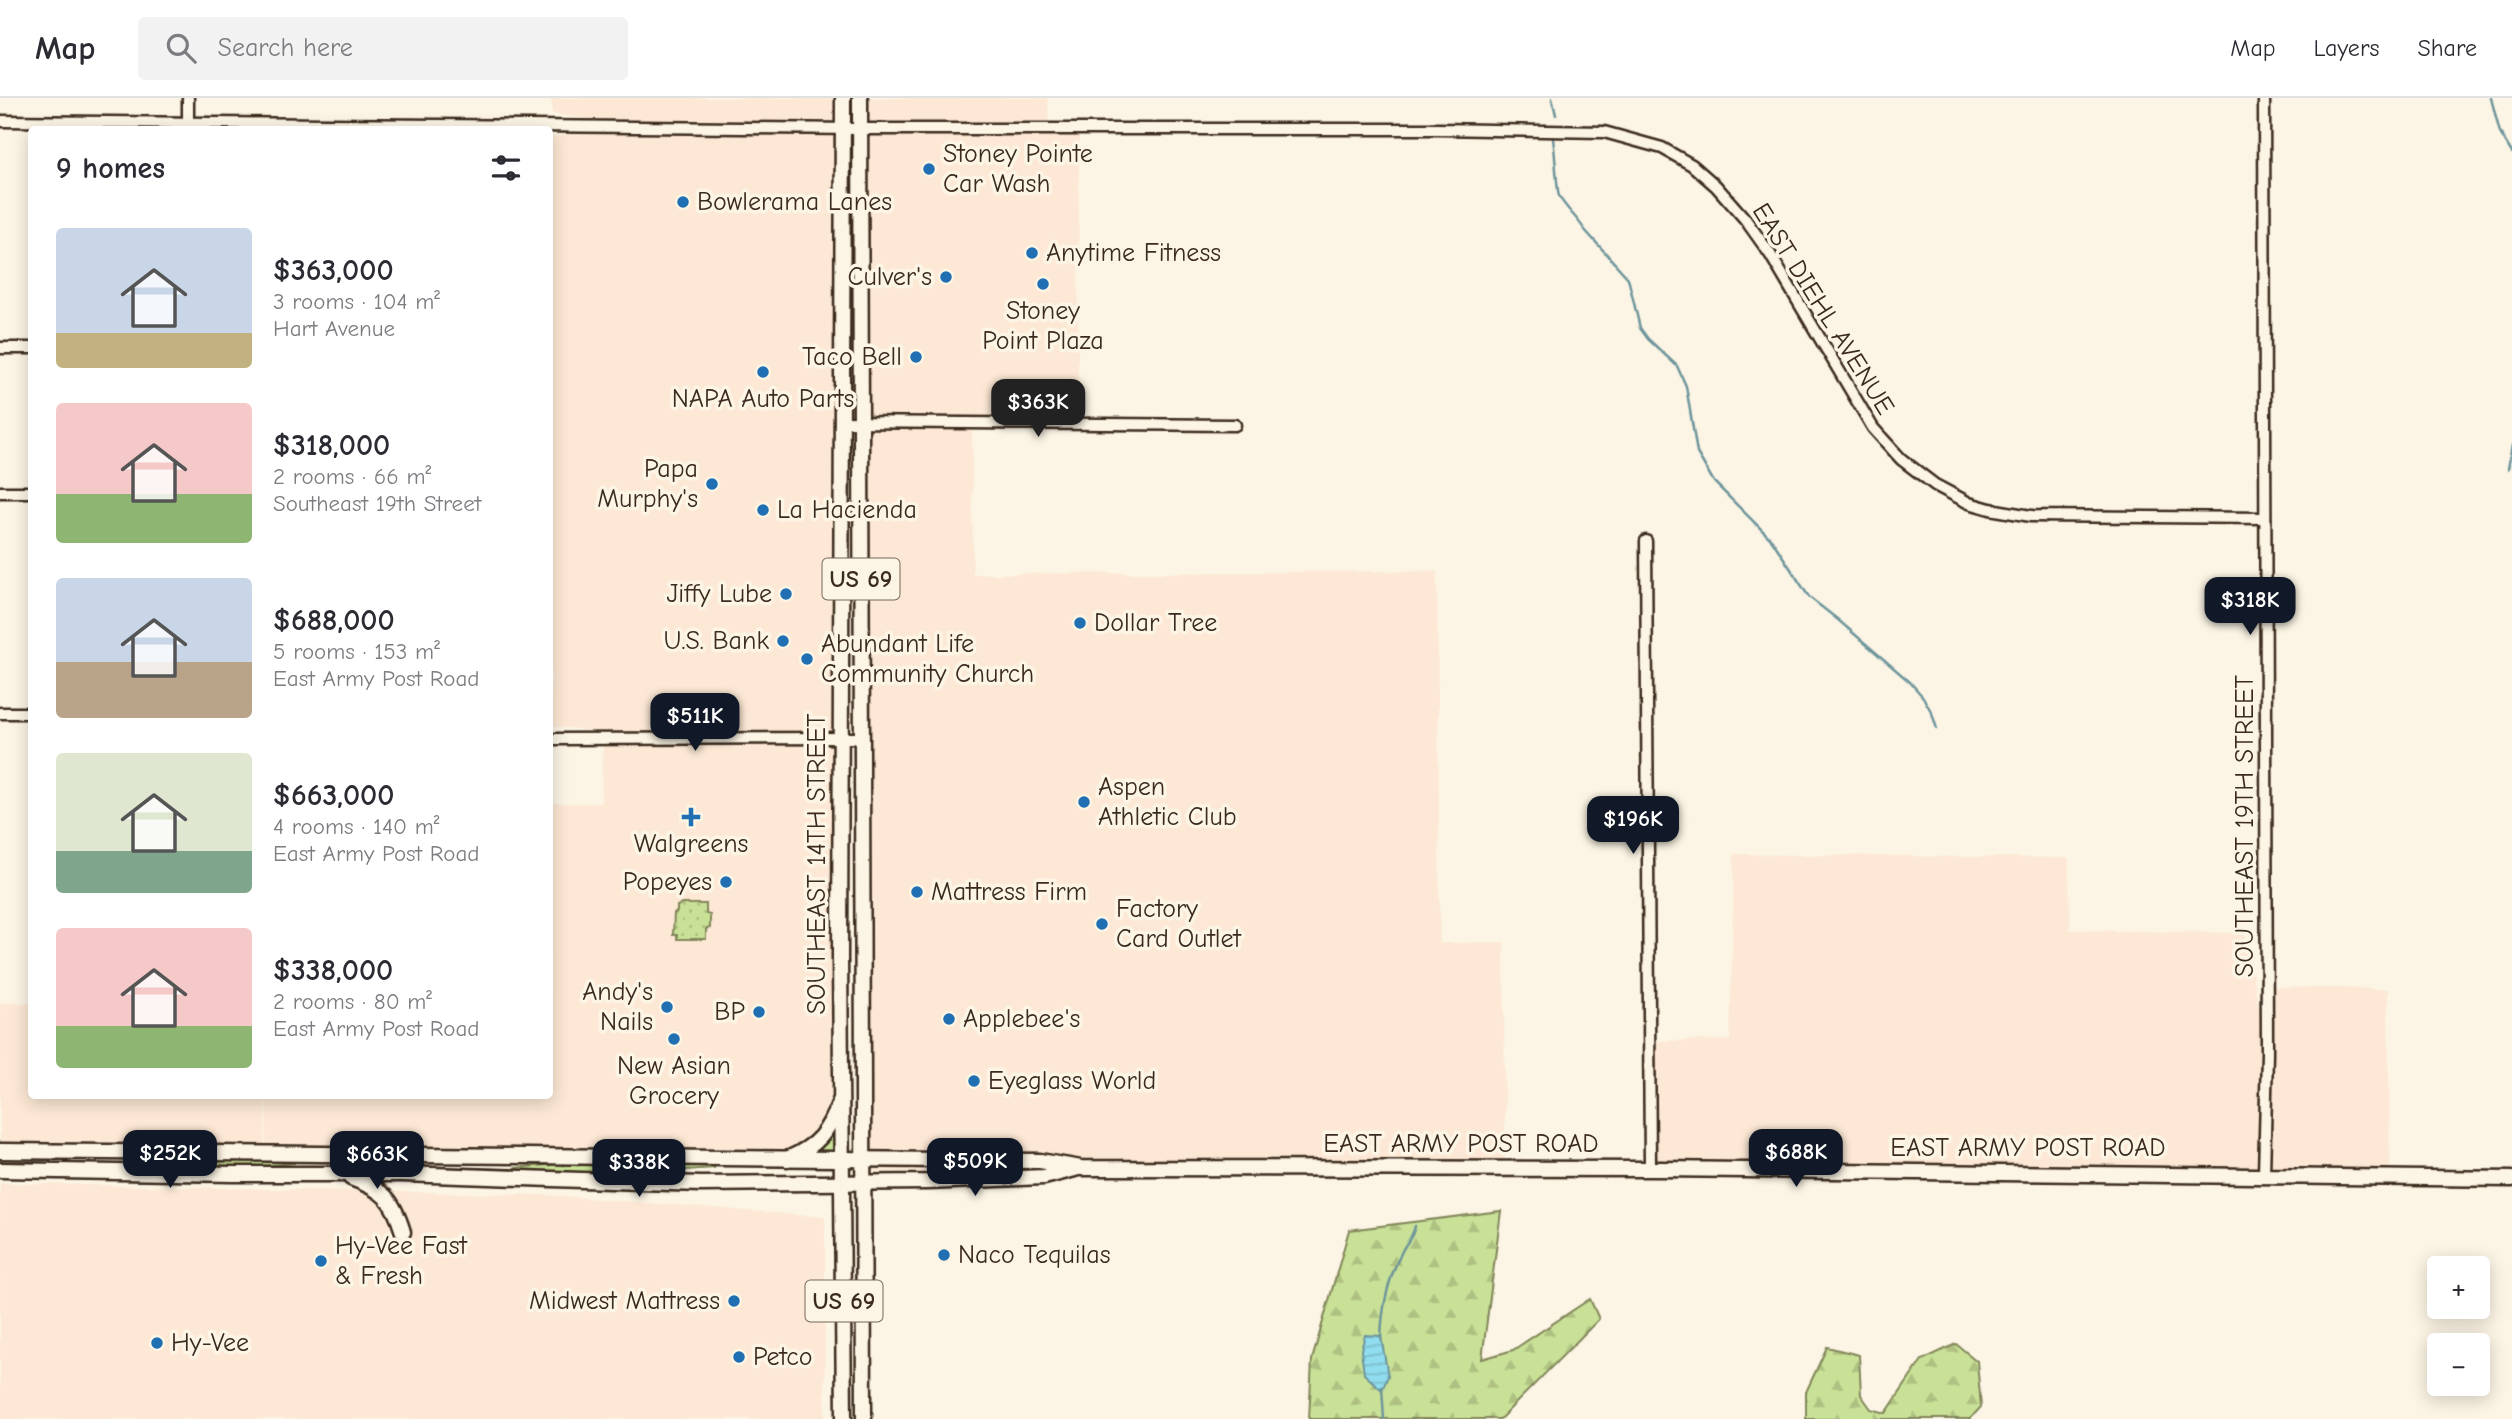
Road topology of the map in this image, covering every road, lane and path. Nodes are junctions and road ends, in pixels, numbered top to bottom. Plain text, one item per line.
1 (188, 98) edge
2 (843, 98) edge
3 (860, 98) edge
4 (2264, 98) edge
5 (0, 121) edge
6 (44, 125) edge
7 (188, 126) edge
8 (553, 128) edge
9 (843, 129) junction
10 (860, 129) junction
11 (0, 348) edge
12 (28, 348) edge
13 (842, 422) junction
14 (861, 422) junction
15 (1235, 425) dead end
16 (0, 492) edge
17 (28, 492) edge
18 (2265, 518) junction
19 (1646, 541) dead end
20 (0, 713) edge
21 (28, 713) edge
22 (841, 738) junction
23 (861, 738) junction
24 (553, 739) edge
25 (843, 1093) junction
26 (0, 1151) edge
27 (197, 1153) junction
28 (787, 1159) junction
29 (864, 1159) junction
30 (844, 1160) junction
31 (1081, 1168) junction
32 (0, 1170) edge
33 (1650, 1170) junction
34 (88, 1171) junction
35 (340, 1174) junction
36 (2264, 1175) junction
37 (2512, 1179) edge
38 (844, 1183) junction
39 (864, 1184) junction
40 (403, 1232) dead end
41 (844, 1419) edge
42 (864, 1419) edge

1 - 7 street
2 - 9 main road, SOUTHEAST 14TH STREET / US 69
3 - 10 main road, SOUTHEAST 14TH STREET / US 69
4 - 18 street, SOUTHEAST 19TH STREET
5 - 6 street, EAST DIEHL AVENUE
6 - 7 street, EAST DIEHL AVENUE
8 - 9 street, EAST DIEHL AVENUE
9 - 10 street, EAST DIEHL AVENUE
9 - 13 main road, SOUTHEAST 14TH STREET / US 69
10 - 14 main road, SOUTHEAST 14TH STREET / US 69
10 - 18 street, EAST DIEHL AVENUE
11 - 12 street
13 - 14 street
13 - 22 main road, SOUTHEAST 14TH STREET / US 69
14 - 15 street
14 - 23 main road, SOUTHEAST 14TH STREET / US 69
16 - 17 street
18 - 36 street, SOUTHEAST 19TH STREET
19 - 33 street
20 - 21 street
22 - 23 street
22 - 24 street
22 - 25 main road, SOUTHEAST 14TH STREET / US 69
23 - 29 main road, SOUTHEAST 14TH STREET / US 69
25 - 28 main road
25 - 30 main road, SOUTHEAST 14TH STREET / US 69
26 - 27 main road, EAST ARMY POST ROAD
27 - 28 main road, EAST ARMY POST ROAD
27 - 34 main road
28 - 30 main road, EAST ARMY POST ROAD
29 - 30 main road, EAST ARMY POST ROAD
29 - 31 main road, EAST ARMY POST ROAD
29 - 39 main road, SOUTHEAST 14TH STREET / US 69
30 - 38 main road, SOUTHEAST 14TH STREET / US 69
31 - 33 main road, EAST ARMY POST ROAD
31 - 39 main road, EAST ARMY POST ROAD
32 - 34 main road, EAST ARMY POST ROAD
33 - 36 main road, EAST ARMY POST ROAD
34 - 35 main road, EAST ARMY POST ROAD
35 - 38 main road, EAST ARMY POST ROAD
35 - 40 main road
36 - 37 main road, EAST ARMY POST ROAD
38 - 39 main road, EAST ARMY POST ROAD
38 - 41 main road, SOUTHEAST 14TH STREET / US 69
39 - 42 main road, SOUTHEAST 14TH STREET / US 69

